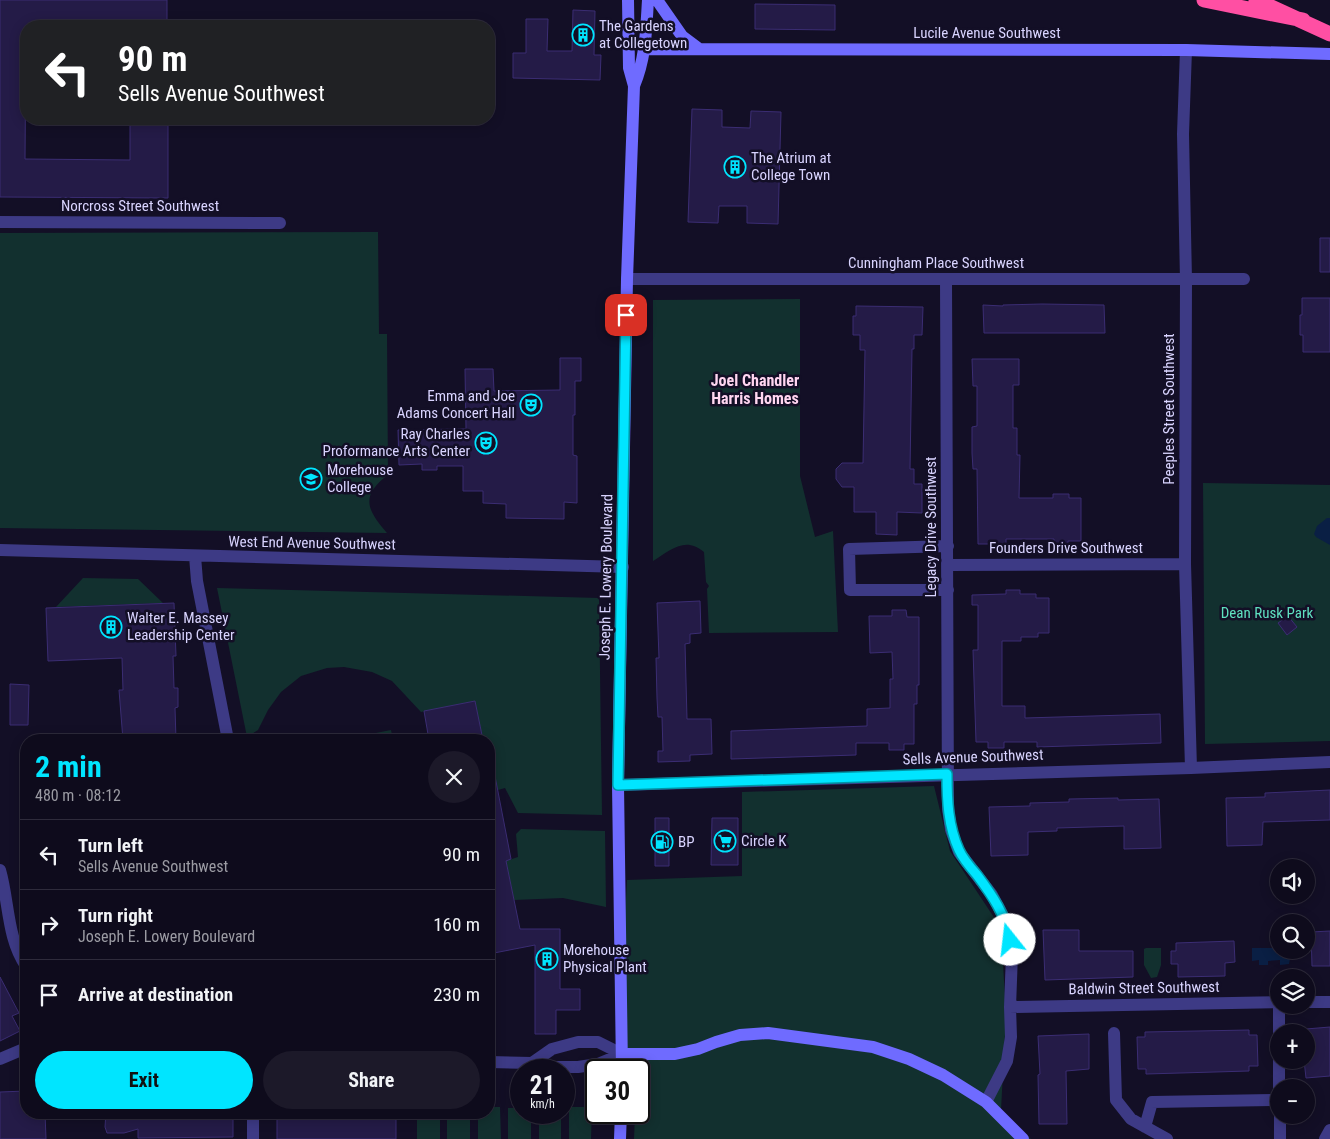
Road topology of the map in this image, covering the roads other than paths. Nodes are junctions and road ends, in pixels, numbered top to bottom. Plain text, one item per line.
1 (628, 0) edge
2 (648, 0) edge
3 (657, 0) edge
4 (1204, 0) edge
5 (1262, 2) edge
6 (1302, 20) junction
7 (1330, 34) edge
8 (698, 48) junction
9 (644, 49) junction
10 (1186, 50) junction
11 (1330, 54) edge
12 (634, 86) junction
13 (0, 222) edge
14 (280, 223) dead end
15 (627, 279) junction
16 (1244, 279) dead end
17 (946, 280) junction
18 (1186, 280) junction
19 (948, 546) junction
20 (0, 550) edge
21 (195, 556) junction
22 (1185, 564) junction
23 (948, 565) junction
24 (622, 567) junction
25 (948, 590) junction
26 (227, 734) edge
27 (1330, 762) edge
28 (1191, 768) junction
29 (947, 774) junction
30 (618, 785) junction
31 (0, 870) edge
32 (20, 957) edge
33 (1270, 1002) edge
34 (1315, 1002) edge
35 (1330, 1002) edge
36 (1010, 1007) junction
37 (1114, 1033) dead end
38 (20, 1051) edge
39 (622, 1054) junction
40 (0, 1059) edge
41 (538, 1059) edge
42 (622, 1059) edge
43 (495, 1062) edge
44 (510, 1062) edge
45 (575, 1067) edge
46 (1270, 1100) edge
47 (986, 1102) junction
48 (253, 1119) edge
49 (621, 1124) edge
50 (1280, 1124) edge
51 (1145, 1127) junction
52 (1330, 1130) edge
53 (253, 1139) edge
54 (620, 1139) edge
55 (1023, 1139) edge
56 (1167, 1139) edge
57 (1280, 1139) edge
58 (1325, 1139) edge

1 - 12 main road, Joseph E. Lowery Boulevard
2 - 9 main road, Joseph E. Lowery Boulevard
3 - 8 main road
4 - 6 highway
5 - 6 highway
6 - 7 highway
8 - 9 main road, Lucile Avenue Southwest
8 - 10 main road, Lucile Avenue Southwest
9 - 12 main road, Joseph E. Lowery Boulevard
10 - 11 main road, Lucile Avenue Southwest
10 - 18 street, Peeples Street Southwest
12 - 15 main road, Joseph E. Lowery Boulevard
13 - 14 street, Norcross Street Southwest
15 - 17 street, Cunningham Place Southwest
15 - 24 main road, Joseph E. Lowery Boulevard
16 - 18 street, Cunningham Place Southwest
17 - 18 street, Cunningham Place Southwest
17 - 19 street, Legacy Drive Southwest
18 - 22 street, Peeples Street Southwest
19 - 23 street, Legacy Drive Southwest
19 - 25 street
20 - 21 street, West End Avenue Southwest
21 - 24 street, West End Avenue Southwest
21 - 26 street
22 - 23 street, Founders Drive Southwest
22 - 28 street, Peeples Street Southwest
23 - 25 street, Legacy Drive Southwest
24 - 30 main road, Joseph E. Lowery Boulevard
25 - 29 street, Legacy Drive Southwest
27 - 28 street, Sells Avenue Southwest
28 - 29 street, Sells Avenue Southwest
29 - 30 street, Sells Avenue Southwest
29 - 36 street, Legacy Drive Southwest
30 - 39 main road, Joseph E. Lowery Boulevard
31 - 32 street
33 - 36 street, Baldwin Street Southwest
34 - 35 street
36 - 47 street, Legacy Drive Southwest
37 - 51 street
38 - 40 street
39 - 41 street
39 - 42 main road, Joseph E. Lowery Boulevard
39 - 45 street
39 - 47 main road
43 - 44 street
46 - 51 street
47 - 55 main road
48 - 53 street
49 - 54 main road
50 - 57 street
51 - 56 street
52 - 58 street

